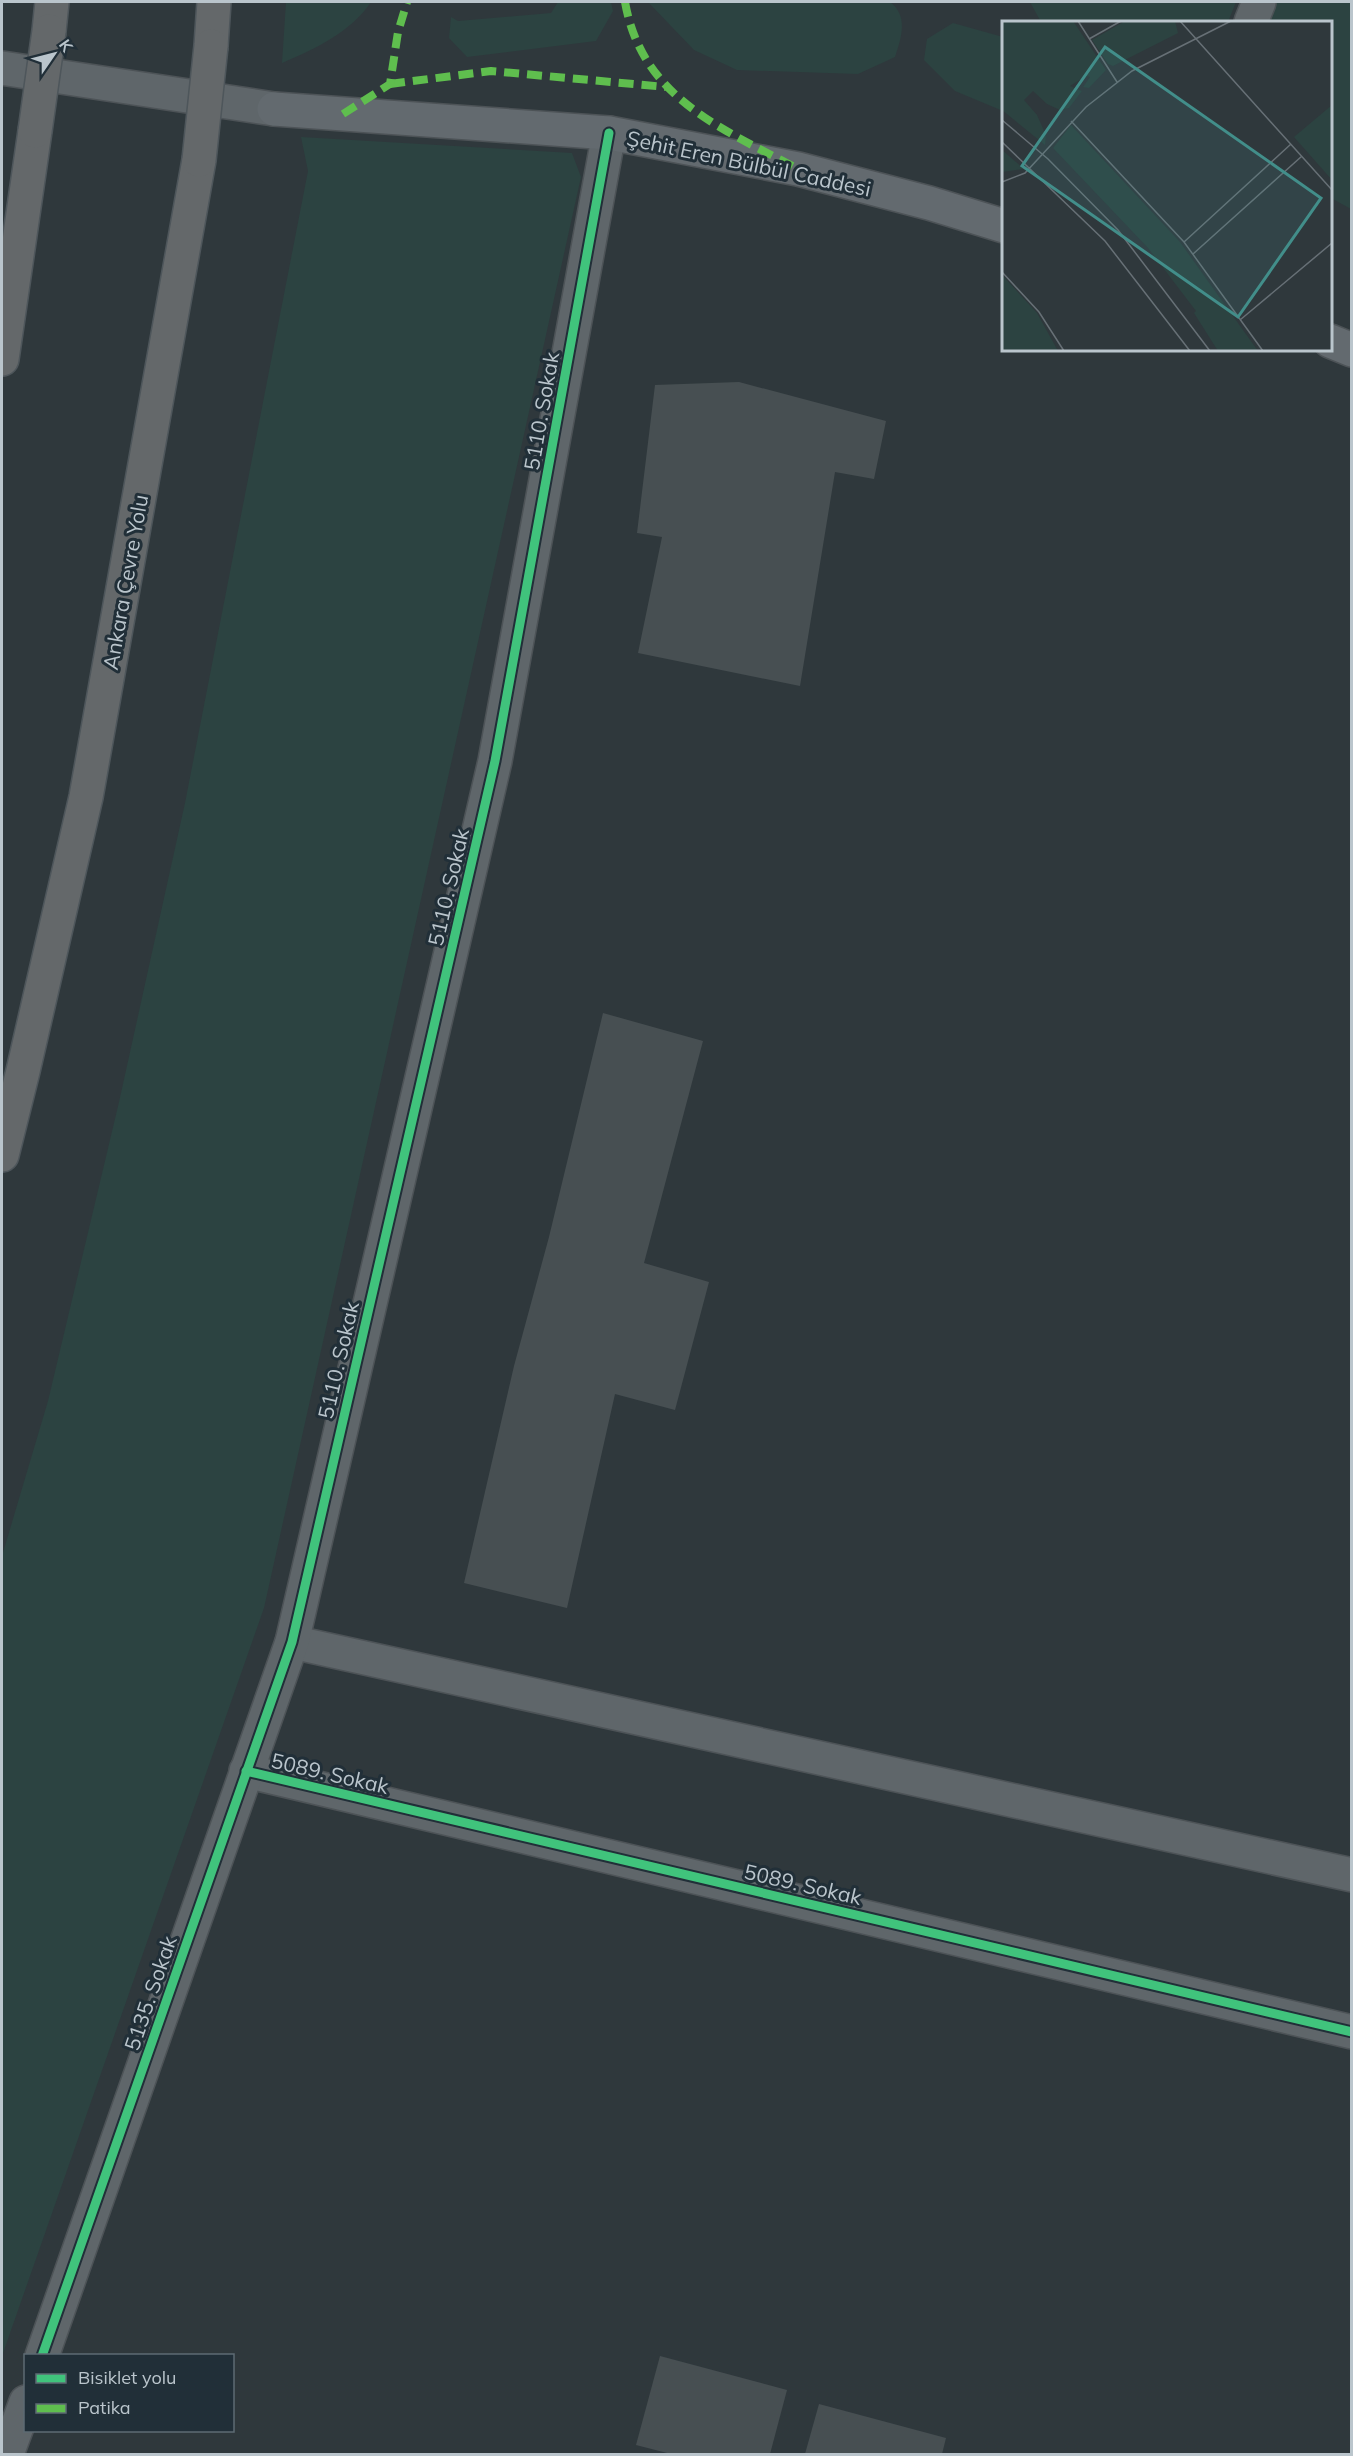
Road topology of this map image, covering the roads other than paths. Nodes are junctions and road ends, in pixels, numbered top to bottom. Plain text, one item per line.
1 (214, 2) edge
2 (1259, 2) edge
3 (51, 16) edge
4 (1251, 21) edge
5 (2, 68) edge
6 (609, 133) junction
7 (1002, 225) edge
8 (1332, 341) edge
9 (1352, 350) edge
10 (2, 359) edge
11 (2, 1155) edge
12 (291, 1642) junction
13 (246, 1771) junction
14 (1352, 1875) edge
15 (1352, 2032) edge
16 (42, 2354) edge
17 (24, 2407) edge
18 (7, 2454) edge

1 - 11 highway, Ankara Çevre Yolu, bridge
2 - 4 street
3 - 10 highway, bridge
5 - 6 street, Şehit Eren Bülbül Caddesi
6 - 7 street, Şehit Eren Bülbül Caddesi
6 - 12 street, 5110. Sokak
8 - 9 street
12 - 13 street, 5135. Sokak
12 - 14 street
13 - 15 street, 5089. Sokak
13 - 16 street, 5135. Sokak
17 - 18 street

